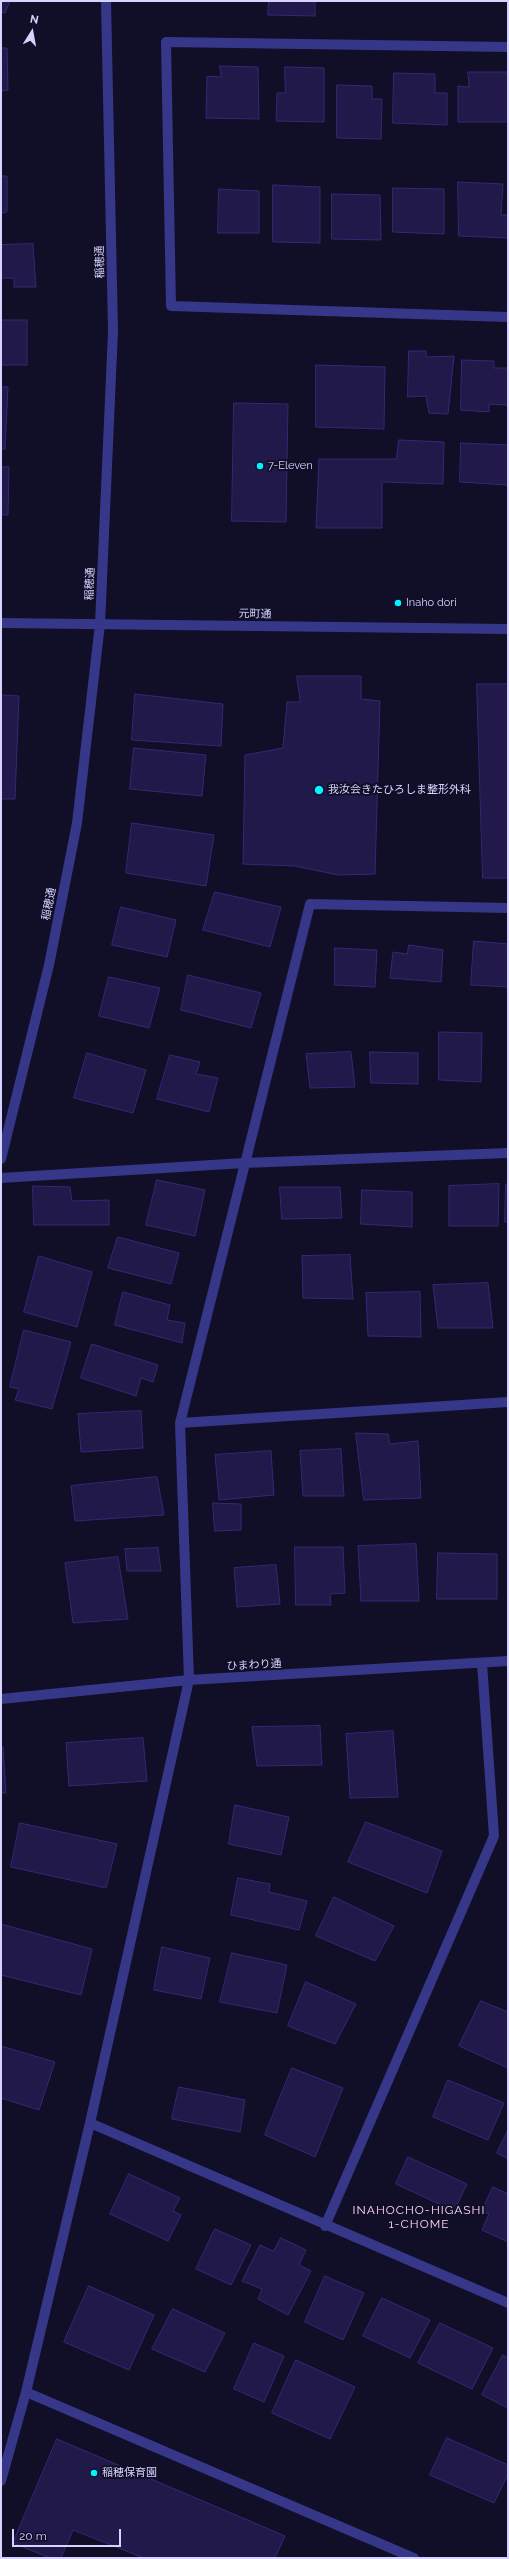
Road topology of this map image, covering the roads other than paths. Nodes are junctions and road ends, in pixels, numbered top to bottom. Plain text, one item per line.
1 (106, 1) edge
2 (508, 46) edge
3 (508, 317) edge
4 (1, 623) edge
5 (100, 624) junction
6 (508, 629) edge
7 (508, 908) edge
8 (508, 1153) edge
9 (1, 1159) edge
10 (244, 1163) junction
11 (1, 1178) edge
12 (508, 1402) edge
13 (180, 1423) junction
14 (508, 1661) edge
15 (482, 1663) junction
16 (189, 1680) junction
17 (1, 1698) edge
18 (90, 2123) junction
19 (325, 2226) junction
20 (508, 2303) edge
21 (26, 2392) junction
22 (1, 2480) edge
23 (414, 2558) edge

1 - 5 street, 稲穂通
2 - 3 street
4 - 5 street, 元町通
5 - 6 street, 元町通
5 - 9 street, 稲穂通
7 - 10 street
8 - 10 street
10 - 11 street
10 - 13 street
12 - 13 street
13 - 16 street
14 - 15 street, ひまわり通
15 - 16 street, ひまわり通
15 - 19 street
16 - 17 street, ひまわり通
16 - 18 street
18 - 19 street
18 - 21 street
19 - 20 street
21 - 22 street
21 - 23 street

